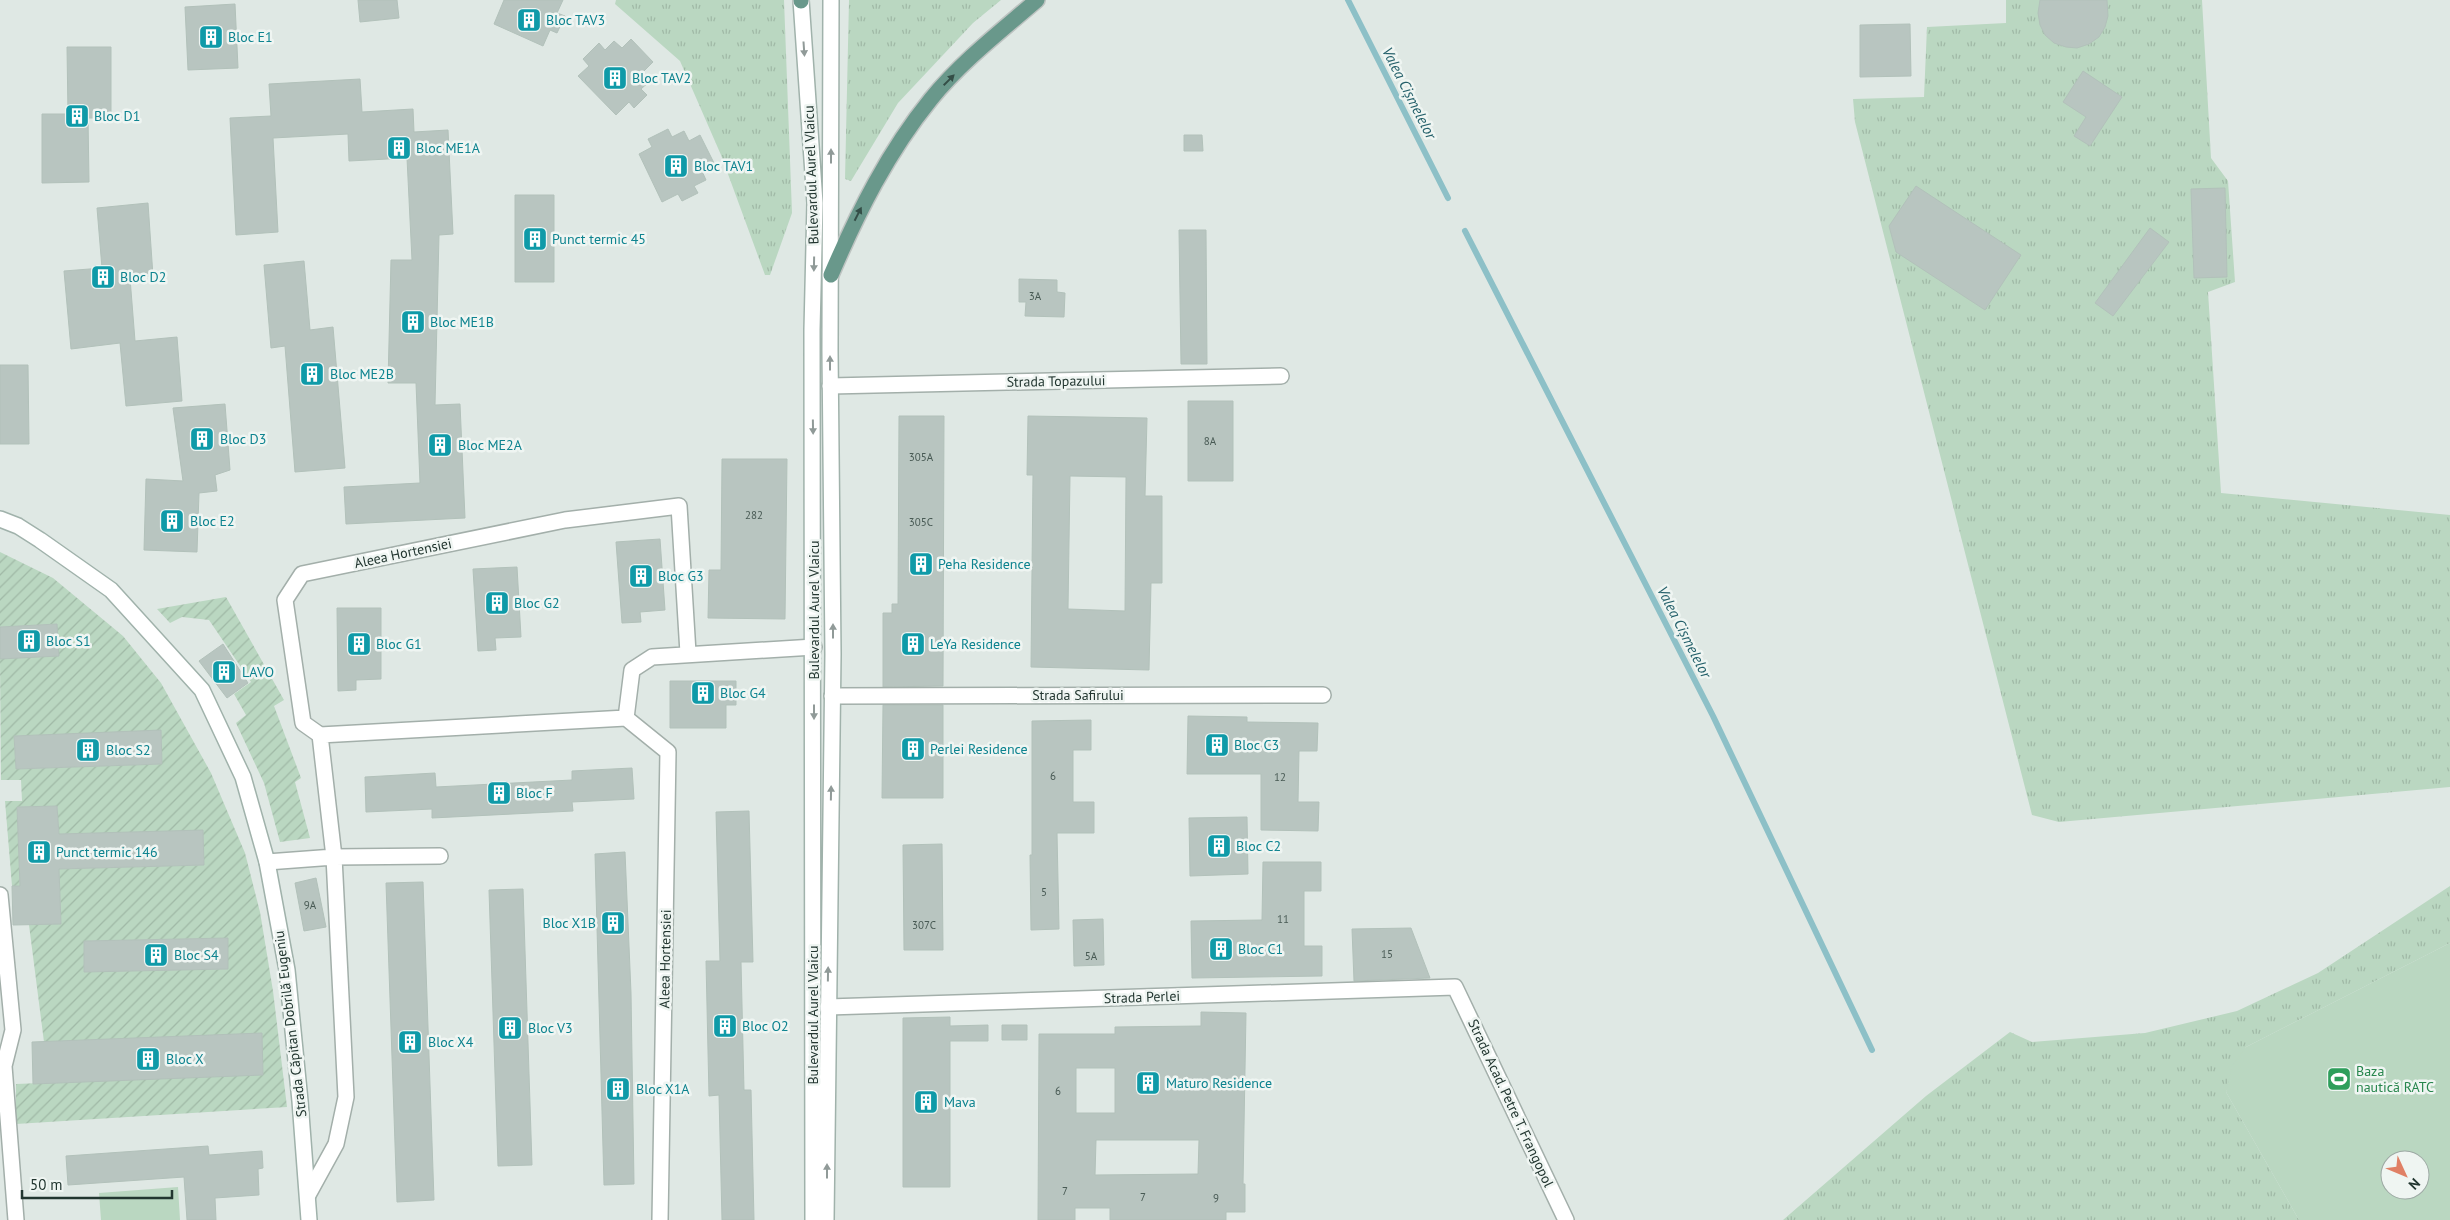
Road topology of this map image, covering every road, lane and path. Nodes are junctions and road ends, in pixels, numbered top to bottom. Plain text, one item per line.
1 (801, 0) edge
2 (831, 0) edge
3 (1037, 0) edge
4 (831, 275) junction
5 (1281, 376) dead end
6 (830, 386) junction
7 (0, 519) edge
8 (814, 646) junction
9 (688, 653) junction
10 (1323, 695) dead end
11 (832, 696) junction
12 (626, 718) junction
13 (320, 735) junction
14 (440, 856) dead end
15 (334, 857) junction
16 (267, 862) junction
17 (0, 895) edge
18 (1455, 987) joint
19 (828, 1007) junction
20 (308, 1195) junction
21 (16, 1220) edge
22 (309, 1220) edge
23 (660, 1220) edge
24 (813, 1220) edge
25 (826, 1220) edge
26 (1566, 1220) edge

1 -> 8 street, Bulevardul Aurel Vlaicu
4 -> 2 street, Bulevardul Aurel Vlaicu
4 -> 3 main road
6 -> 4 street, Bulevardul Aurel Vlaicu
5 - 6 street, Strada Topazului
11 -> 6 street, Bulevardul Aurel Vlaicu
7 - 16 street, Strada Căpitan Dobrilă Eugeniu
8 - 9 street
8 -> 24 street, Bulevardul Aurel Vlaicu
9 - 12 street
9 - 13 street, Aleea Hortensiei
10 - 11 street, Strada Safirului
19 -> 11 street, Bulevardul Aurel Vlaicu
12 - 13 street
12 - 23 street, Aleea Hortensiei
13 - 15 street
14 - 15 street
15 - 16 street
15 - 20 street
16 - 20 street, Strada Căpitan Dobrilă Eugeniu
17 - 21 street
18 - 19 street, Strada Perlei
18 - 26 street, Strada Acad. Petre T. Frangopol
25 -> 19 street, Bulevardul Aurel Vlaicu
20 - 22 street, Strada Căpitan Dobrilă Eugeniu

